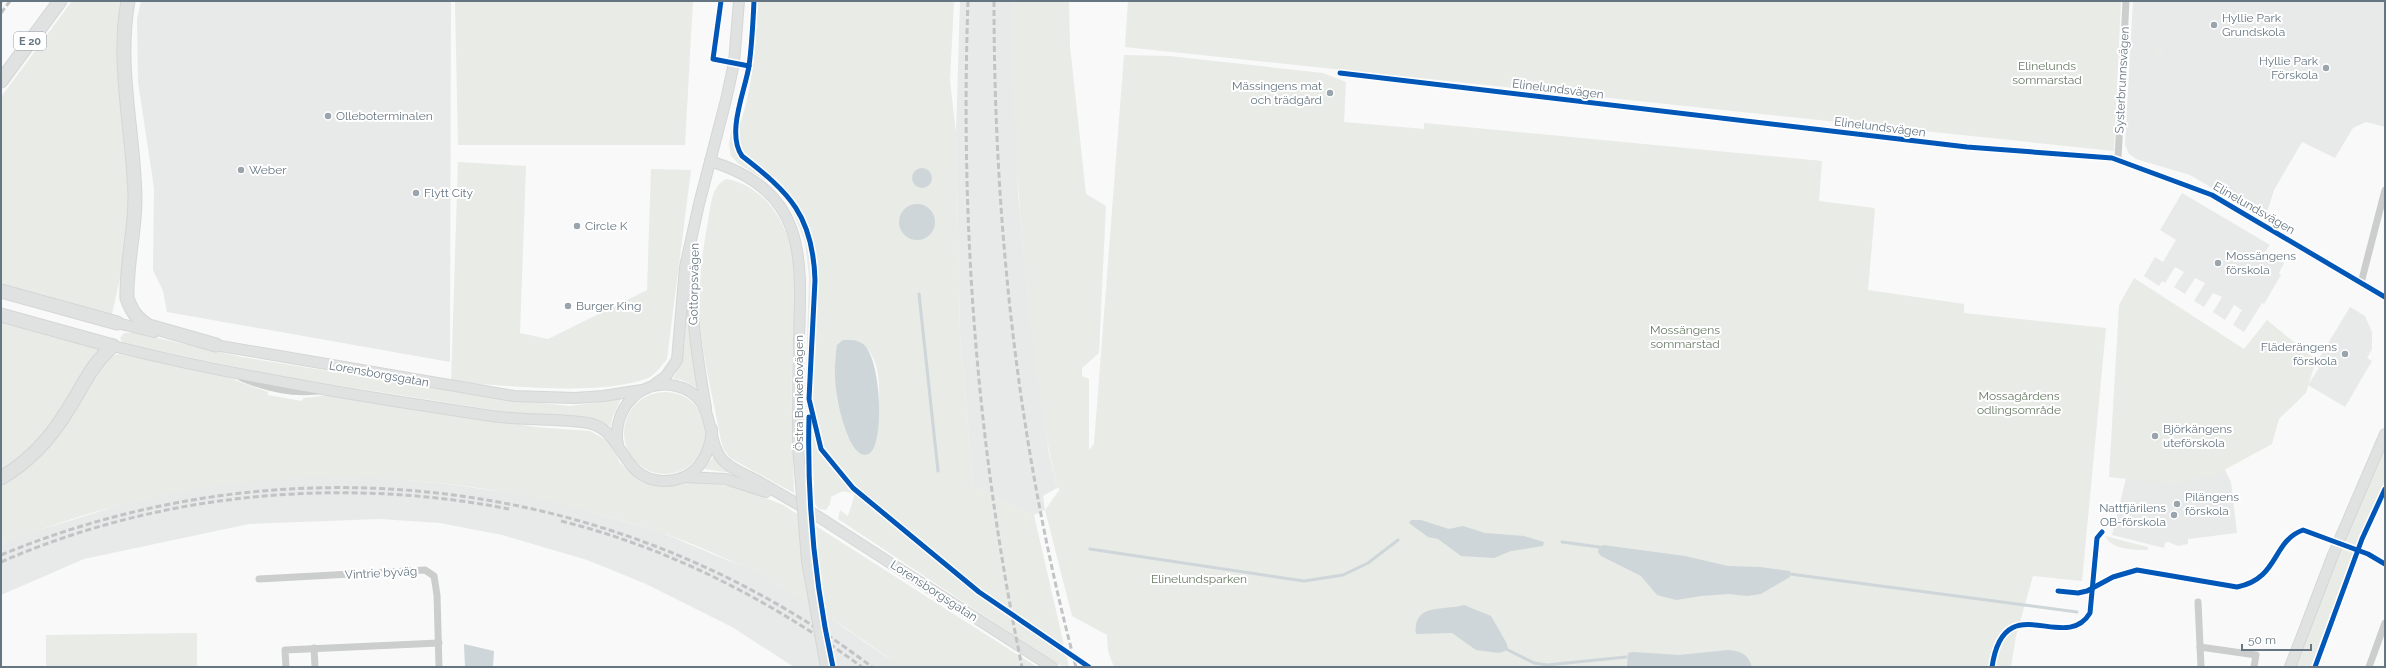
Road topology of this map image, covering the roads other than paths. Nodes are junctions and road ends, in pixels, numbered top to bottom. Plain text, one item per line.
1 (60, 1) edge
2 (128, 1) edge
3 (739, 1) edge
4 (2126, 1) edge
5 (1340, 73) dead end
6 (1, 81) edge
7 (2118, 160) junction
8 (710, 161) junction
9 (2385, 190) edge
10 (699, 204) junction
11 (2361, 283) junction
12 (1, 291) edge
13 (2385, 297) edge
14 (1, 315) edge
15 (117, 323) joint
16 (216, 345) junction
17 (113, 346) junction
18 (646, 388) junction
19 (706, 411) junction
20 (712, 429) junction
21 (2385, 434) edge
22 (619, 449) junction
23 (683, 477) junction
24 (1, 478) edge
25 (815, 515) junction
26 (259, 580) dead end
27 (2198, 602) dead end
28 (2385, 624) edge
29 (439, 643) junction
30 (2200, 647) junction
31 (314, 648) junction
32 (286, 667) edge
33 (315, 667) edge
34 (439, 667) edge
35 (826, 667) edge
36 (1052, 667) edge
37 (2201, 667) edge
38 (2254, 667) edge
39 (2290, 667) edge
40 (2369, 667) edge

1 - 6 highway, E 20
2 - 16 highway
3 - 8 main road, Gottorpsvägen
4 - 7 street, Systerbrunnsvägen
5 - 7 street, Elinelundsvägen
7 - 11 street, Elinelundsvägen
8 - 10 main road, Gottorpsvägen
8 - 35 main road, Östra Bunkeflovägen, bridge
9 - 11 street
10 - 18 main road, Gottorpsvägen
10 - 19 main road, Gottorpsvägen
11 - 13 street, Elinelundsvägen
12 - 15 highway
14 - 17 highway
15 - 16 main road, Lorensborgsgatan
16 - 18 main road, Lorensborgsgatan
17 - 22 main road, Lorensborgsgatan
17 - 24 highway
18 - 19 main road, Lorensborgsgatan
18 - 22 main road, Lorensborgsgatan
19 - 20 main road, Lorensborgsgatan
20 - 23 main road, Lorensborgsgatan
20 - 25 main road, Lorensborgsgatan
21 - 39 main road
22 - 23 main road, Lorensborgsgatan
23 - 25 main road, Lorensborgsgatan
25 - 36 main road, Lorensborgsgatan
26 - 29 street, Vintrie byväg
27 - 30 street
28 - 40 street
29 - 31 street
29 - 34 street, Vintrie byväg
30 - 37 street
30 - 38 street
31 - 32 street
31 - 33 street

